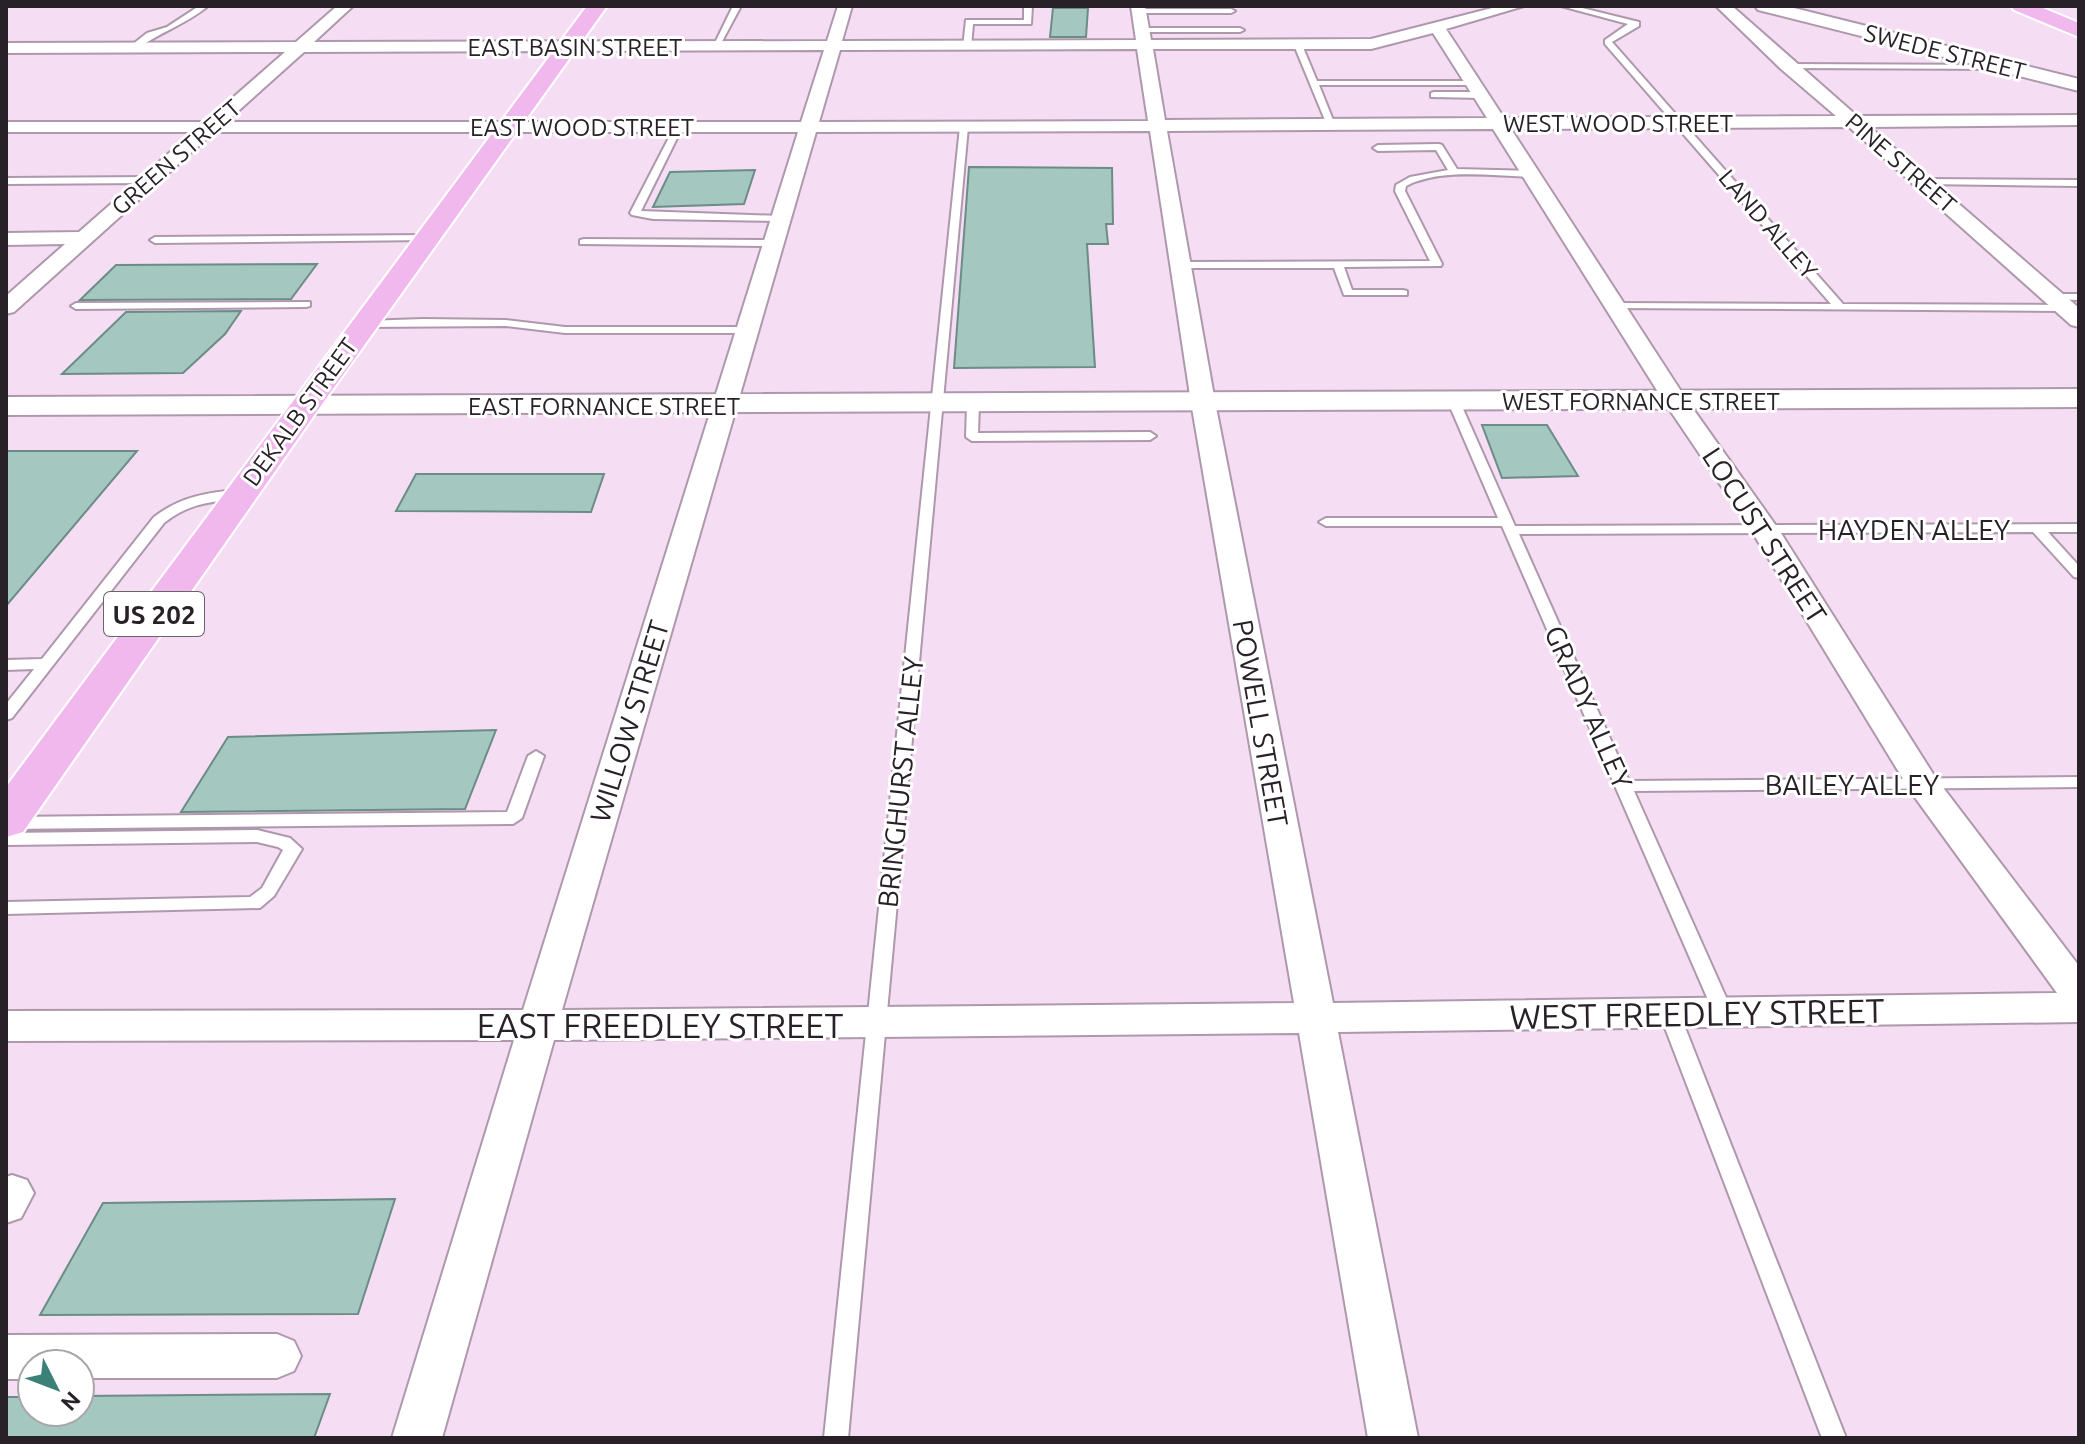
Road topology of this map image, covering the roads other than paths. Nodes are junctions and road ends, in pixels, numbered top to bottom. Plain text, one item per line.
1 (204, 6) edge
2 (346, 6) edge
3 (597, 6) edge
4 (737, 6) edge
5 (845, 6) edge
6 (1028, 6) edge
7 (1517, 6) edge
8 (1565, 6) edge
9 (1723, 6) edge
10 (2023, 6) edge
11 (1781, 8) edge
12 (1231, 11) dead end
13 (1141, 23) edge
14 (1437, 27) junction
15 (1240, 30) dead end
16 (2079, 31) edge
17 (1298, 45) junction
18 (715, 47) junction
19 (834, 47) junction
20 (967, 47) junction
21 (6, 48) edge
22 (132, 48) junction
23 (301, 48) junction
24 (567, 48) junction
25 (1787, 66) junction
26 (2005, 67) junction
27 (1314, 83) junction
28 (2079, 85) edge
29 (1478, 89) junction
30 (1434, 95) dead end
31 (2079, 120) edge
32 (1852, 121) junction
33 (1679, 122) junction
34 (1501, 123) junction
35 (1157, 125) junction
36 (1331, 125) junction
37 (679, 126) junction
38 (808, 126) junction
39 (6, 127) edge
40 (209, 127) junction
41 (509, 127) junction
42 (964, 127) junction
43 (1378, 148) dead end
44 (1455, 174) junction
45 (1532, 174) junction
46 (150, 180) junction
47 (6, 181) edge
48 (1925, 182) junction
49 (2079, 183) edge
50 (776, 231) junction
51 (429, 237) junction
52 (83, 238) junction
53 (6, 239) edge
54 (155, 240) dead end
55 (584, 242) dead end
56 (1338, 264) junction
57 (1180, 265) junction
58 (1403, 293) dead end
59 (306, 304) dead end
60 (76, 306) dead end
61 (1614, 306) junction
62 (2069, 306) edge
63 (6, 307) edge
64 (1841, 308) junction
65 (364, 324) junction
66 (747, 330) junction
67 (2079, 398) edge
68 (1675, 400) junction
69 (1203, 402) junction
70 (1454, 402) junction
71 (973, 404) junction
72 (937, 405) junction
73 (6, 406) edge
74 (725, 406) junction
75 (303, 407) junction
76 (1150, 436) dead end
77 (240, 494) junction
78 (1326, 522) dead end
79 (1508, 526) junction
80 (2037, 528) junction
81 (2079, 528) edge
82 (1765, 530) junction
83 (2079, 574) edge
84 (45, 664) junction
85 (6, 665) edge
86 (6, 715) edge
87 (536, 756) dead end
88 (2079, 782) edge
89 (1923, 784) junction
90 (1625, 786) junction
91 (6, 822) edge
92 (6, 839) edge
93 (6, 908) edge
94 (2079, 994) edge
95 (2079, 1007) edge
96 (1669, 1012) junction
97 (1723, 1013) junction
98 (1315, 1020) junction
99 (877, 1024) junction
100 (538, 1025) junction
101 (6, 1026) edge
102 (277, 1356) dead end
103 (6, 1357) edge
104 (417, 1438) edge
105 (836, 1438) edge
106 (1393, 1438) edge
107 (1834, 1438) edge

1 - 22 lane
2 - 23 street, GREEN STREET
3 - 24 highway, DEKALB STREET / US 202
4 - 18 lane
5 - 19 street, WILLOW STREET
6 - 20 lane
7 - 14 street, EAST BASIN STREET
8 - 33 lane, LAND ALLEY
9 - 25 street, PINE STREET
10 - 16 highway
11 - 26 street, SWEDE STREET
12 - 13 lane
13 - 15 lane
13 - 17 street, EAST BASIN STREET
13 - 20 street, EAST BASIN STREET
13 - 35 street, POWELL STREET
14 - 17 street, EAST BASIN STREET
14 - 29 street, LOCUST STREET
17 - 27 lane
18 - 19 street, EAST BASIN STREET
18 - 24 street, EAST BASIN STREET
19 - 20 street, EAST BASIN STREET
19 - 38 street, WILLOW STREET
21 - 22 street, EAST BASIN STREET
22 - 23 street, EAST BASIN STREET
23 - 24 street, EAST BASIN STREET
23 - 40 street, GREEN STREET
24 - 41 highway, DEKALB STREET / US 202
25 - 26 lane
25 - 32 street, PINE STREET
26 - 28 street, SWEDE STREET
27 - 29 lane
27 - 36 lane
29 - 30 lane
29 - 34 street, LOCUST STREET
31 - 32 street, WEST WOOD STREET
32 - 33 street, WEST WOOD STREET
32 - 48 street, PINE STREET
33 - 34 street, WEST WOOD STREET
33 - 64 lane, LAND ALLEY
34 - 36 street, WEST WOOD STREET
34 - 45 street, LOCUST STREET
35 - 36 street, WEST WOOD STREET
35 - 42 street, EAST WOOD STREET
35 - 57 street, POWELL STREET
37 - 38 street, EAST WOOD STREET
37 - 41 street, EAST WOOD STREET
37 - 50 lane
38 - 42 street, EAST WOOD STREET
38 - 50 street, WILLOW STREET
39 - 40 street, EAST WOOD STREET
40 - 41 street, EAST WOOD STREET
40 - 46 street, GREEN STREET
41 - 51 highway, DEKALB STREET / US 202
42 - 72 lane, BRINGHURST ALLEY
43 - 44 lane
44 - 45 lane
44 - 56 lane
45 - 61 street, LOCUST STREET
46 - 47 lane
46 - 52 street, GREEN STREET
48 - 49 lane
48 - 62 street, PINE STREET
50 - 55 lane
50 - 66 street, WILLOW STREET
51 - 54 lane
51 - 65 highway, DEKALB STREET / US 202
52 - 53 street
52 - 63 street, GREEN STREET
56 - 57 lane
56 - 58 lane
57 - 69 street, POWELL STREET
59 - 60 lane
61 - 64 lane
61 - 68 street, LOCUST STREET
62 - 64 lane
65 - 66 lane
65 - 75 highway, DEKALB STREET / US 202
66 - 74 street, WILLOW STREET
67 - 68 street, WEST FORNANCE STREET
68 - 70 street, WEST FORNANCE STREET
68 - 82 street, LOCUST STREET
69 - 70 street, WEST FORNANCE STREET
69 - 71 street, EAST FORNANCE STREET
69 - 98 street, POWELL STREET
70 - 79 lane, GRADY ALLEY
71 - 72 street, EAST FORNANCE STREET
71 - 76 lane
72 - 74 street, EAST FORNANCE STREET
72 - 99 lane, BRINGHURST ALLEY
73 - 75 street, EAST FORNANCE STREET
74 - 75 street, EAST FORNANCE STREET
74 - 100 street, WILLOW STREET
75 - 77 highway, DEKALB STREET / US 202
77 - 84 lane
77 - 91 highway, DEKALB STREET / US 202
78 - 79 lane, HAYDEN ALLEY
79 - 82 lane, HAYDEN ALLEY
79 - 90 lane, GRADY ALLEY
80 - 81 lane, HAYDEN ALLEY
80 - 82 lane, HAYDEN ALLEY
80 - 83 lane
82 - 89 street, LOCUST STREET
84 - 85 lane
84 - 86 lane
87 - 91 lane
88 - 89 lane, BAILEY ALLEY
89 - 90 lane, BAILEY ALLEY
89 - 94 street, LOCUST STREET
90 - 97 lane, GRADY ALLEY
92 - 93 lane
95 - 97 street, WEST FREEDLEY STREET
96 - 97 street, WEST FREEDLEY STREET
96 - 98 street, WEST FREEDLEY STREET
96 - 107 lane
98 - 99 street, EAST FREEDLEY STREET
98 - 106 street, POWELL STREET
99 - 100 street, EAST FREEDLEY STREET
99 - 105 lane, BRINGHURST ALLEY
100 - 101 street, EAST FREEDLEY STREET
100 - 104 street, WILLOW STREET
102 - 103 street

